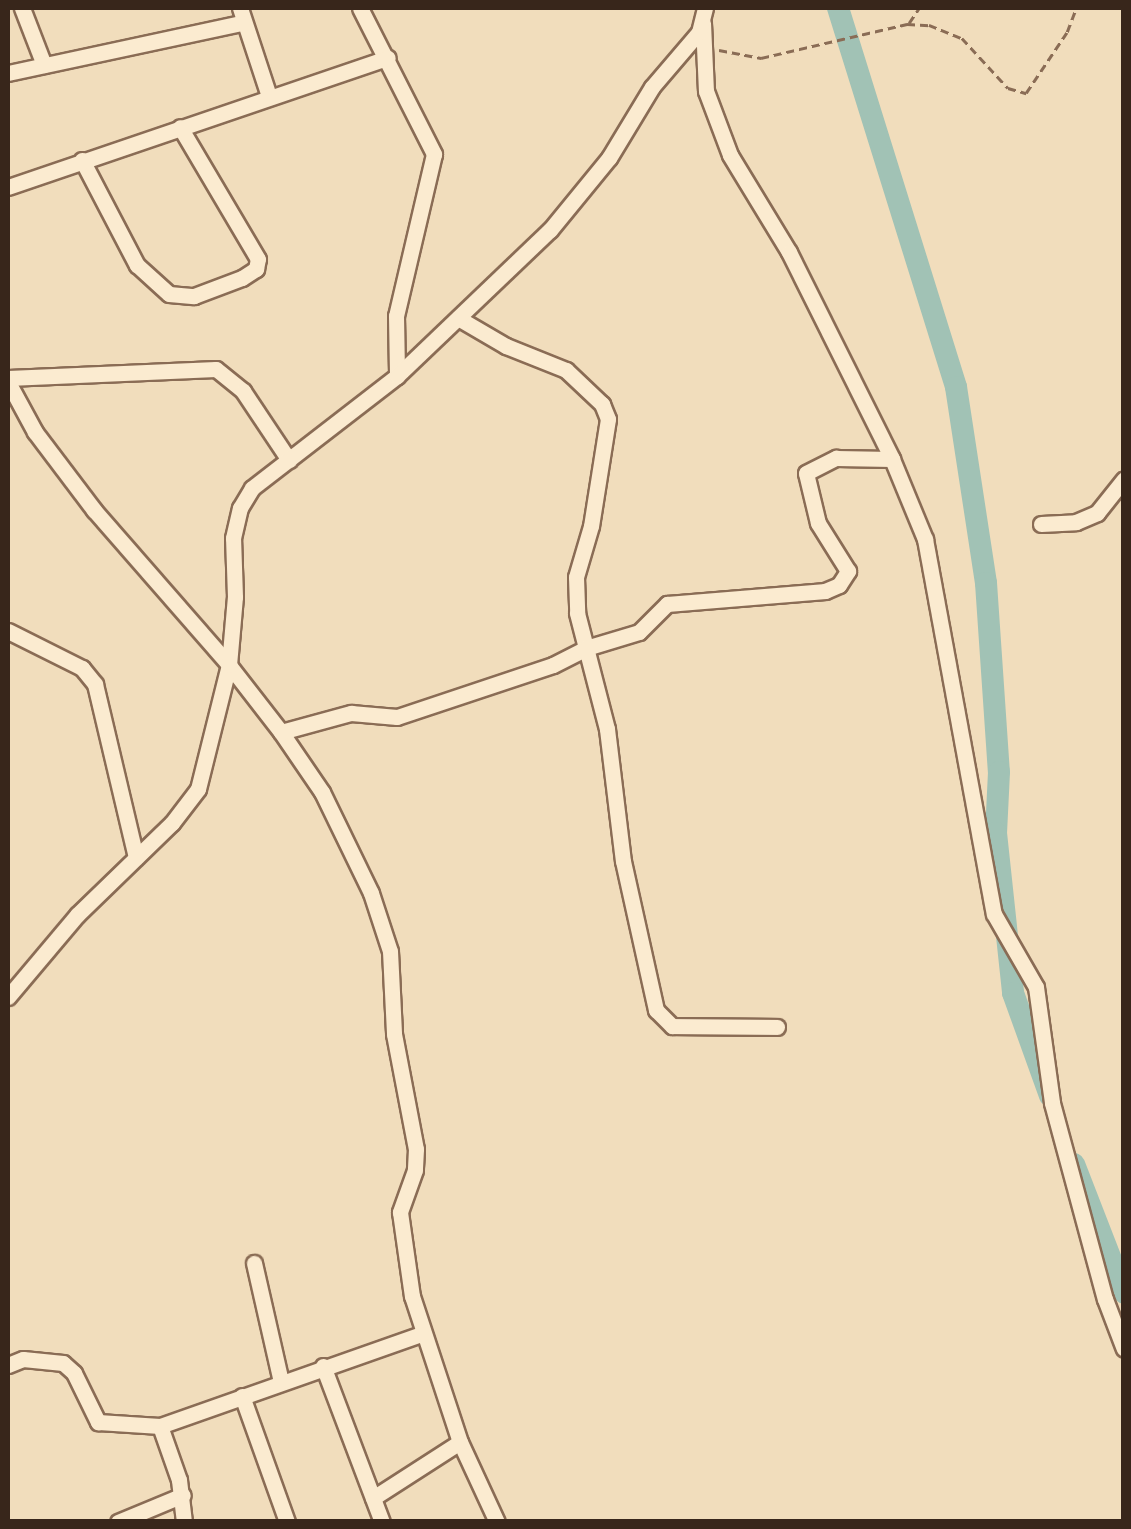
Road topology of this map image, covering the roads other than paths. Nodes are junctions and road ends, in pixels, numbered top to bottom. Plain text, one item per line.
1 (22, 8) edge
2 (360, 8) edge
3 (242, 15) edge
4 (704, 15) edge
5 (388, 58) junction
6 (44, 65) junction
7 (8, 73) edge
8 (269, 96) junction
9 (180, 128) junction
10 (82, 160) junction
11 (8, 186) edge
12 (458, 318) junction
13 (397, 376) junction
14 (8, 380) edge
15 (892, 458) junction
16 (288, 460) junction
17 (1124, 478) edge
18 (1042, 524) dead end
19 (8, 631) edge
20 (586, 648) junction
21 (229, 665) junction
22 (281, 732) junction
23 (136, 857) junction
24 (8, 998) edge
25 (777, 1027) dead end
26 (254, 1263) dead end
27 (421, 1334) junction
28 (1124, 1349) edge
29 (8, 1365) edge
30 (323, 1366) junction
31 (281, 1382) junction
32 (242, 1396) junction
33 (160, 1426) junction
34 (460, 1442) junction
35 (182, 1495) junction
36 (373, 1498) junction
37 (118, 1522) edge
38 (184, 1522) edge
39 (288, 1522) edge
40 (382, 1522) edge
41 (497, 1522) edge

1 - 6 street
2 - 5 street
3 - 6 street
3 - 8 street
4 - 12 street
4 - 15 street
5 - 8 street
5 - 13 street
6 - 7 street
8 - 9 street
9 - 10 street
9 - 10 street
10 - 11 street
12 - 13 street
12 - 20 street
13 - 16 street
14 - 16 street
14 - 21 street
15 - 20 street
15 - 28 street
16 - 21 street
17 - 18 street
19 - 23 street
20 - 22 street
20 - 25 street
21 - 22 street
21 - 23 street
22 - 27 street
23 - 24 street
26 - 31 street
27 - 30 street
27 - 34 street
29 - 33 street
30 - 31 street
30 - 36 street
31 - 32 street
32 - 33 street
32 - 39 street
33 - 35 street
34 - 36 street
34 - 41 street
35 - 37 street
35 - 38 street
36 - 40 street

